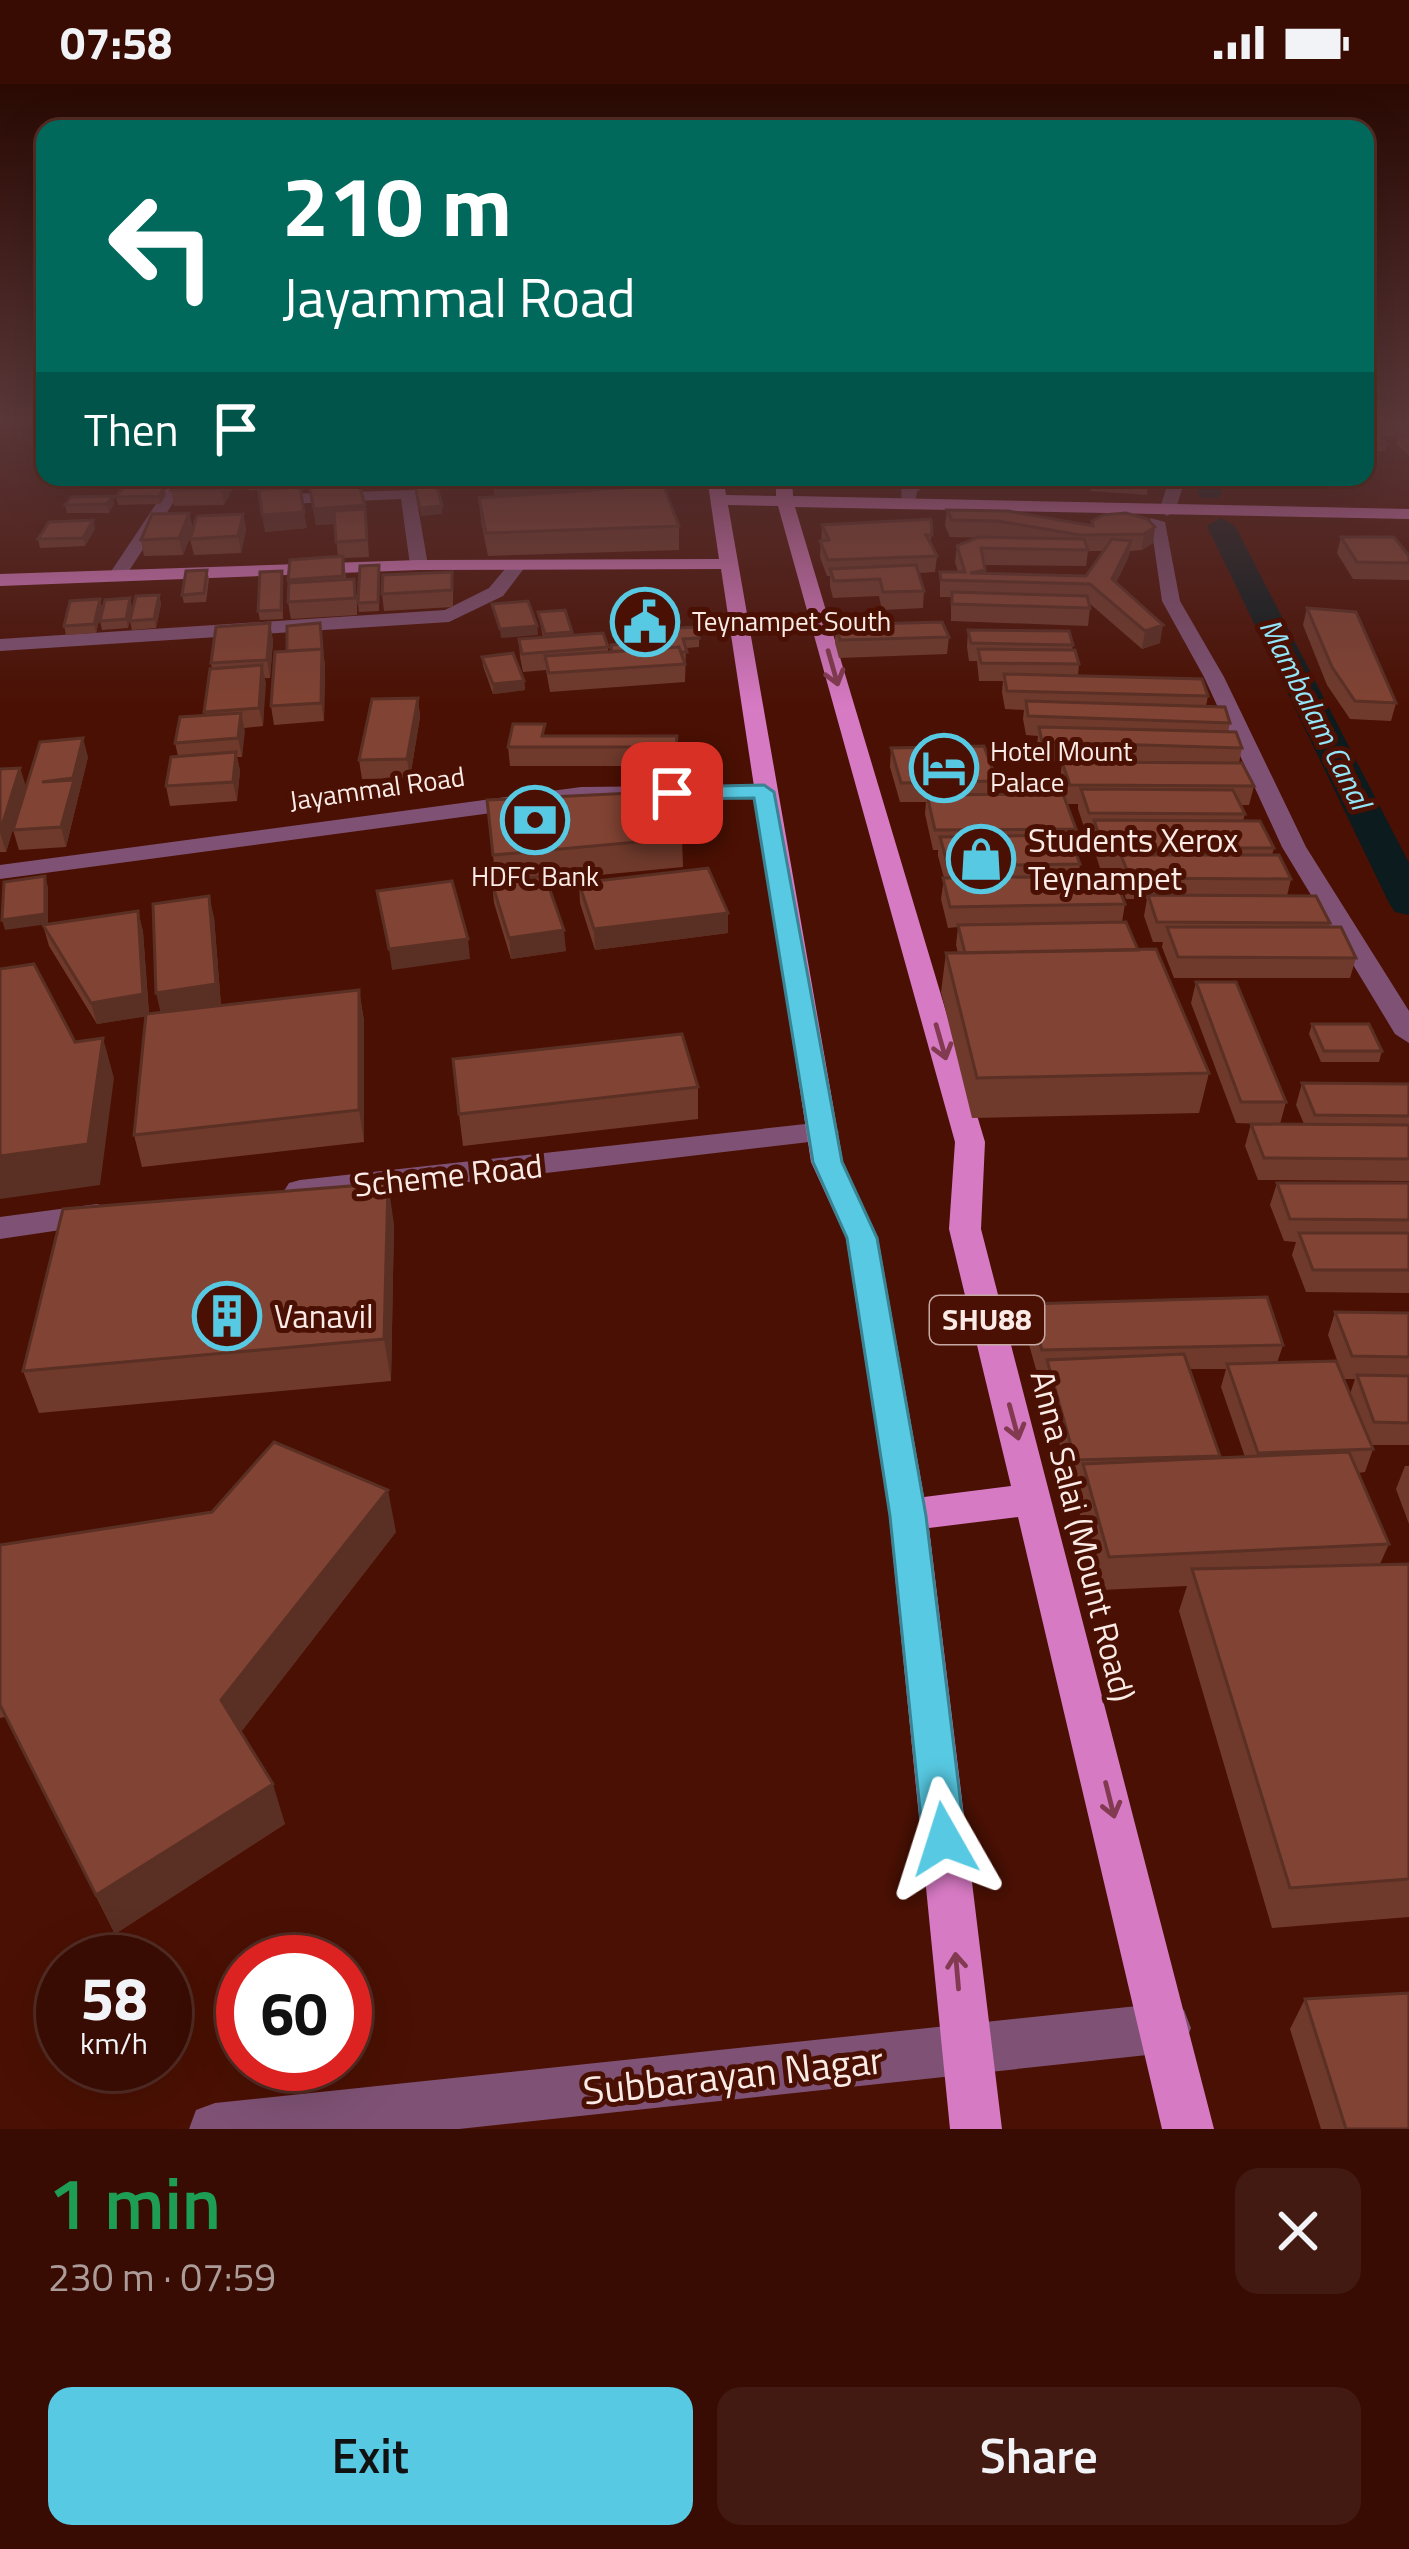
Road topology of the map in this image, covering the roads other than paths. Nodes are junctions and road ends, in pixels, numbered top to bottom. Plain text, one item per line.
1 (156, 516) edge
2 (413, 516) edge
3 (721, 516) edge
4 (790, 516) edge
5 (1138, 516) edge
6 (1149, 516) edge
7 (1208, 516) edge
8 (1161, 517) junction
9 (1409, 525) edge
10 (729, 564) junction
11 (419, 565) junction
12 (516, 567) junction
13 (117, 576) junction
14 (0, 580) edge
15 (0, 645) edge
16 (764, 792) junction
17 (0, 872) edge
18 (1409, 1034) edge
19 (824, 1132) junction
20 (279, 1194) edge
21 (125, 1211) edge
22 (0, 1228) edge
23 (1035, 1499) junction
24 (908, 1516) junction
25 (1166, 2028) junction
26 (964, 2050) junction
27 (215, 2129) edge
28 (976, 2129) edge
29 (1188, 2129) edge

1 - 13 street
2 - 11 street
3 - 10 main road
4 -> 23 main road, Anna Salai (Mount Road) / SHU88
5 - 8 main road
6 - 8 main road
7 - 8 main road
8 - 9 main road
8 - 18 street
10 - 12 main road
10 - 16 main road
11 - 12 main road
11 - 13 main road
12 - 15 street
13 - 14 main road
16 - 17 street, Jayammal Road
16 - 19 main road
19 - 20 street, Scheme Road
19 - 24 main road
21 - 22 street
23 - 24 main road
23 -> 25 main road, Anna Salai (Mount Road) / SHU88
26 -> 24 main road
25 - 26 street, Subbarayan Nagar
25 - 29 main road, Anna Salai (Mount Road) / SHU88
26 - 27 street, Subbarayan Nagar
26 - 28 main road

